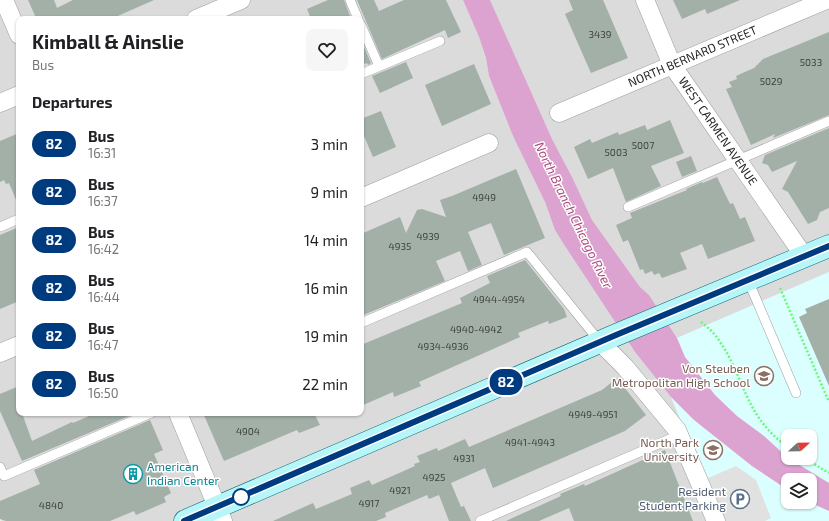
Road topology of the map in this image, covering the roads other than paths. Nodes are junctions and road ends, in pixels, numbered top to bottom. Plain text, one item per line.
1 (4, 0) edge
2 (240, 0) edge
3 (350, 0) edge
4 (645, 0) edge
5 (826, 0) edge
6 (203, 16) edge
7 (357, 16) edge
8 (16, 28) edge
9 (364, 32) edge
10 (440, 41) dead end
11 (672, 65) junction
12 (378, 66) junction
13 (364, 73) edge
14 (16, 96) edge
15 (0, 103) edge
16 (559, 113) dead end
17 (829, 121) edge
18 (489, 143) dead end
19 (738, 160) junction
20 (364, 197) edge
21 (628, 207) dead end
22 (16, 220) edge
23 (0, 227) edge
24 (829, 246) edge
25 (804, 256) junction
26 (748, 280) junction
27 (364, 322) edge
28 (608, 338) junction
29 (16, 346) edge
30 (0, 353) edge
31 (796, 393) dead end
32 (144, 416) edge
33 (179, 416) edge
34 (679, 435) junction
35 (0, 467) edge
36 (220, 514) edge
37 (185, 521) edge
38 (480, 521) edge
39 (716, 521) edge

1 - 8 street
2 - 6 street
3 - 7 lane
4 - 11 street, WEST CARMEN AVENUE
5 - 11 street, NORTH BERNARD STREET
9 - 12 lane
10 - 12 lane
11 - 16 street, NORTH BERNARD STREET
11 - 19 street, WEST CARMEN AVENUE
12 - 13 lane
14 - 15 street
17 - 19 lane
18 - 20 street
19 - 21 lane
19 - 25 street, WEST CARMEN AVENUE
22 - 23 lane
24 - 25 street
25 - 26 street
26 - 28 street
26 - 31 lane
27 - 28 lane
28 - 34 street
28 - 36 street
29 - 30 street
32 - 35 lane
33 - 36 street
34 - 38 lane
34 - 39 street
36 - 37 street

